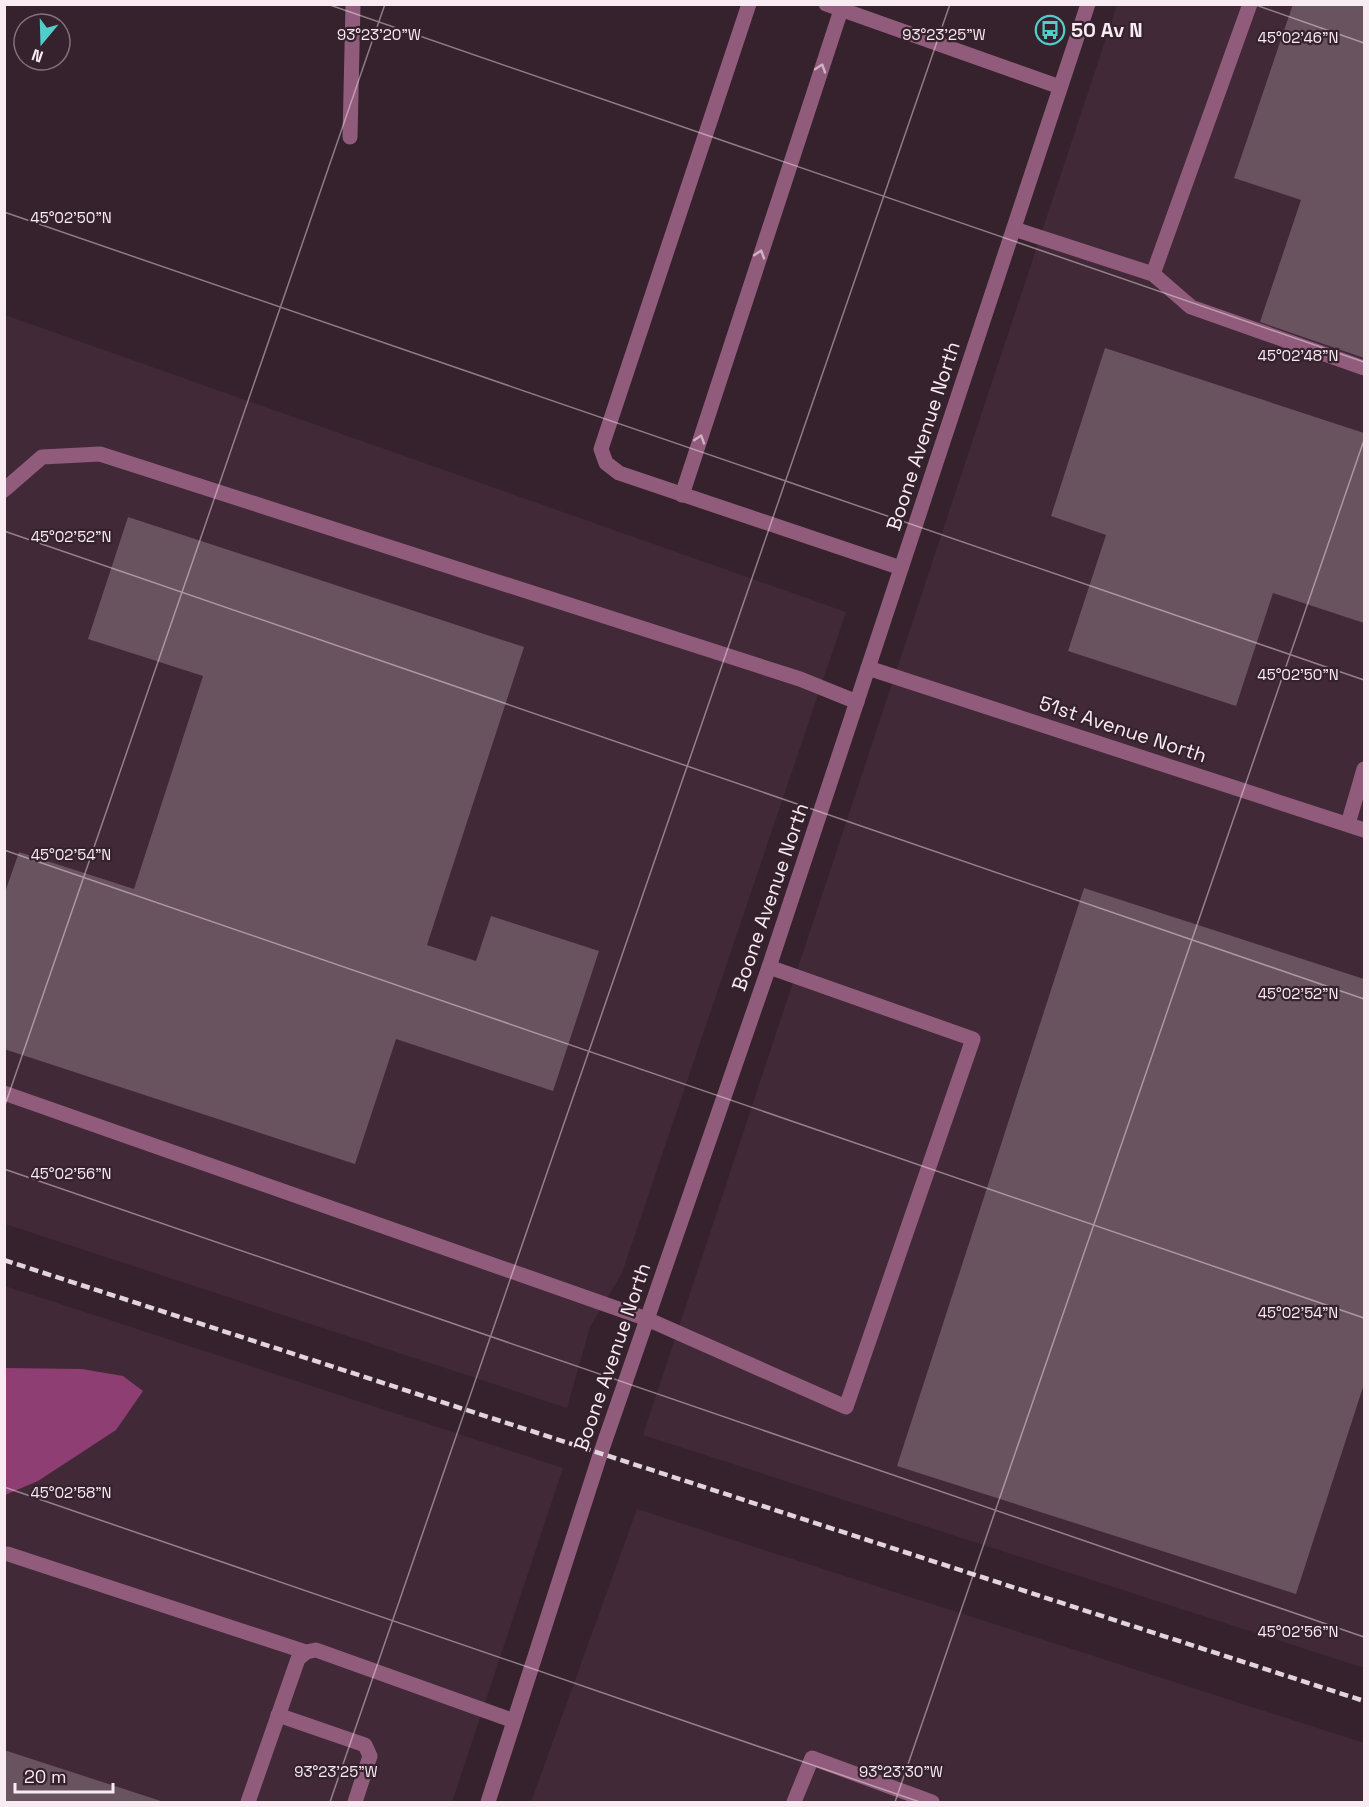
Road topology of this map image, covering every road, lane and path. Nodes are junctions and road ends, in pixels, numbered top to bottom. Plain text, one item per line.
1 (353, 4) edge
2 (749, 4) edge
3 (826, 4) edge
4 (1088, 4) edge
5 (1250, 4) edge
6 (841, 10) junction
7 (1060, 87) junction
8 (350, 136) dead end
9 (1014, 229) junction
10 (1153, 274) junction
11 (1365, 368) edge
12 (4, 490) edge
13 (682, 495) junction
14 (902, 568) junction
15 (868, 668) junction
16 (857, 702) junction
17 (1365, 769) edge
18 (1348, 825) junction
19 (1365, 830) edge
20 (769, 967) junction
21 (4, 1093) edge
22 (647, 1319) junction
23 (8, 1554) dead end
24 (306, 1652) junction
25 (278, 1715) junction
26 (514, 1721) junction
27 (248, 1803) edge
28 (355, 1803) edge
29 (488, 1803) edge
30 (794, 1803) edge
31 (932, 1803) edge

1 - 8 street
2 - 13 street
3 - 6 street
4 - 7 street, Boone Avenue North
5 - 10 street
6 - 7 street
13 -> 6 street
7 - 9 street, Boone Avenue North
9 - 10 street
9 - 14 street, Boone Avenue North
10 - 11 street
12 - 16 street
13 - 14 street
14 - 15 street, Boone Avenue North
15 - 16 street, Boone Avenue North
15 - 18 street, 51st Avenue North
16 - 20 street, Boone Avenue North
17 - 18 street
18 - 19 street, 51st Avenue North
20 - 22 street, Boone Avenue North
20 - 22 street
21 - 22 street
22 - 26 street, Boone Avenue North
23 - 24 street
24 - 25 street
24 - 26 street
25 - 27 street
25 - 28 street
26 - 29 street, Boone Avenue North
30 - 31 street

